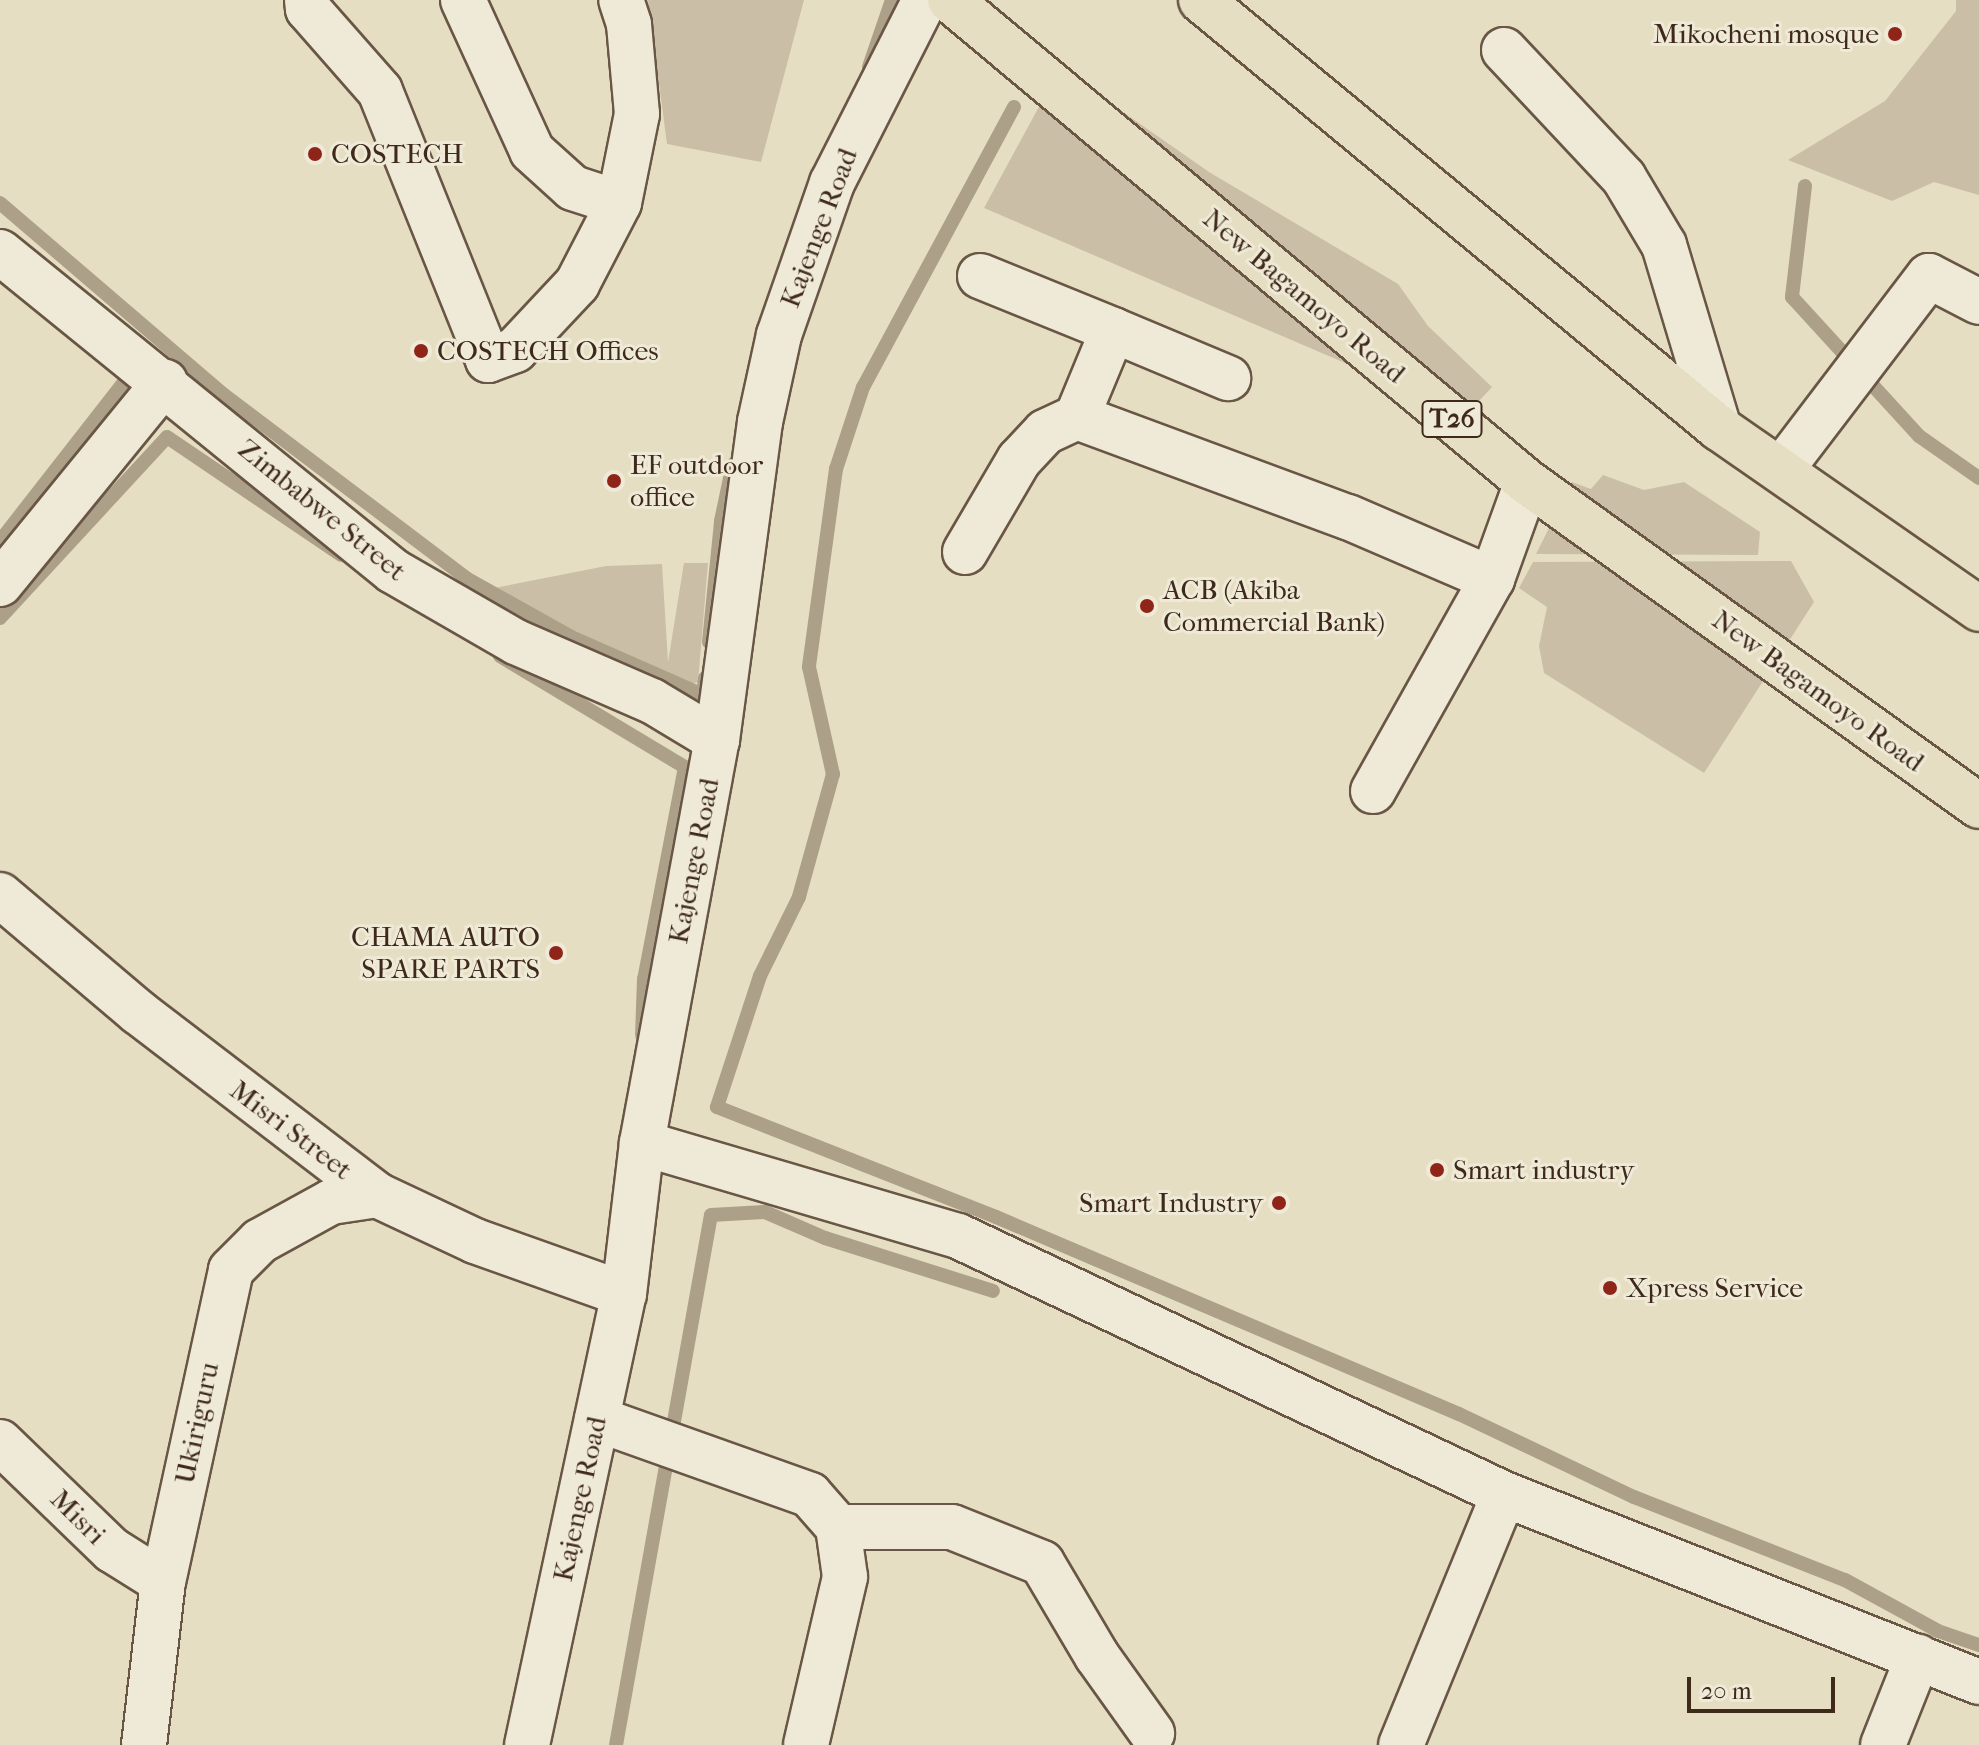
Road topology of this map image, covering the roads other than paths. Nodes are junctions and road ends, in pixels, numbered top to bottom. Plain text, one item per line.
1 (307, 0) edge
2 (463, 0) edge
3 (621, 0) edge
4 (925, 0) edge
5 (950, 0) edge
6 (1201, 0) edge
7 (1504, 50) dead end
8 (619, 203) junction
9 (0, 252) edge
10 (980, 276) dead end
11 (1979, 302) edge
12 (1113, 330) junction
13 (1228, 378) dead end
14 (165, 382) junction
15 (1077, 417) junction
16 (1719, 428) junction
17 (1781, 470) junction
18 (1527, 482) junction
19 (965, 552) dead end
20 (1492, 579) junction
21 (0, 584) edge
22 (1979, 609) edge
23 (717, 740) junction
24 (1373, 791) dead end
25 (1979, 806) edge
26 (0, 895) edge
27 (642, 1143) junction
28 (377, 1195) junction
29 (624, 1294) junction
30 (597, 1419) junction
31 (0, 1442) edge
32 (1504, 1494) junction
33 (838, 1527) junction
34 (163, 1582) junction
35 (1918, 1657) junction
36 (1979, 1682) edge
37 (1152, 1733) dead end
38 (144, 1745) edge
39 (527, 1745) edge
40 (806, 1745) edge
41 (1401, 1745) edge
42 (1883, 1745) edge

1 - 8 street
2 - 8 street
3 - 8 street
4 - 23 street, Kajenge Road
5 - 18 highway, New Bagamoyo Road / T26
6 - 16 highway
7 - 16 street
9 - 14 street, Zimbabwe Street
10 - 12 street
11 - 17 street
12 - 13 street
12 - 15 street
14 - 21 street
14 - 23 street, Zimbabwe Street
15 - 19 street
15 - 20 street
16 - 17 highway
17 - 22 highway
18 - 20 street
18 - 25 highway, New Bagamoyo Road / T26
20 - 24 street
23 - 27 street, Kajenge Road
26 - 28 street, Misri Street
27 - 29 street, Kajenge Road
27 - 32 street
28 - 29 street, Misri Street
28 - 34 street, Ukiriguru
29 - 30 street, Kajenge Road
30 - 33 street
30 - 39 street, Kajenge Road
31 - 34 street, Misri
32 - 35 street
32 - 41 street
33 - 37 street
33 - 40 street
34 - 38 street, Ukiriguru
35 - 36 street
35 - 42 street

